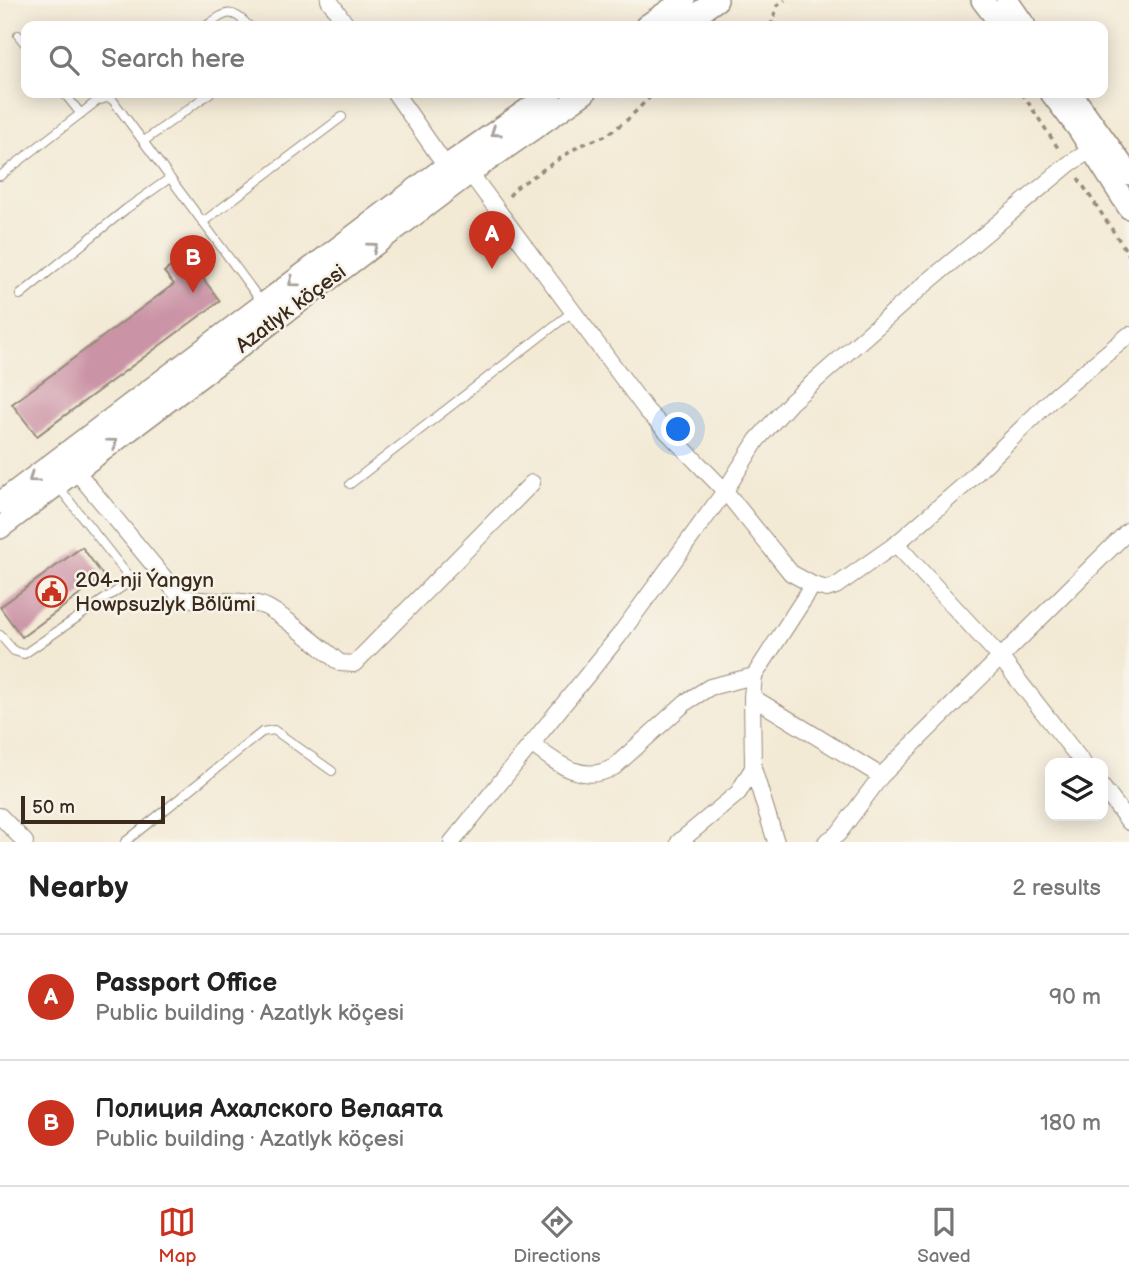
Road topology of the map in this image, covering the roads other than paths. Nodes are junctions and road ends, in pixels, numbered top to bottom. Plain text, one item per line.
1 (329, 0) edge
2 (684, 0) edge
3 (717, 0) edge
4 (982, 0) edge
5 (1007, 0) edge
6 (214, 21) edge
7 (244, 21) edge
8 (344, 21) edge
9 (653, 21) edge
10 (687, 21) edge
11 (998, 21) edge
12 (1022, 21) edge
13 (18, 35) dead end
14 (21, 39) edge
15 (68, 98) edge
16 (203, 98) edge
17 (398, 98) edge
18 (544, 98) edge
19 (578, 98) edge
20 (1055, 98) edge
21 (1075, 98) edge
22 (81, 114) junction
23 (342, 117) dead end
24 (144, 141) junction
25 (1091, 150) junction
26 (446, 166) junction
27 (470, 173) junction
28 (1129, 174) edge
29 (0, 176) edge
30 (170, 178) junction
31 (1129, 208) edge
32 (203, 222) junction
33 (20, 295) dead end
34 (263, 304) junction
35 (572, 312) junction
36 (1129, 335) edge
37 (76, 471) junction
38 (532, 483) dead end
39 (350, 484) dead end
40 (57, 485) junction
41 (725, 491) junction
42 (0, 503) edge
43 (0, 528) edge
44 (1129, 530) edge
45 (895, 544) junction
46 (813, 585) junction
47 (0, 635) edge
48 (1000, 657) junction
49 (754, 676) junction
50 (752, 697) junction
51 (531, 744) junction
52 (1079, 758) edge
53 (753, 768) junction
54 (332, 771) dead end
55 (881, 776) junction
56 (1108, 795) edge
57 (0, 816) edge
58 (1129, 822) edge
59 (25, 842) edge
60 (125, 842) edge
61 (452, 842) edge
62 (679, 842) edge
63 (776, 842) edge
64 (826, 842) edge

1 - 8 street
2 - 9 street
3 - 10 street
4 - 11 street
5 - 12 street
6 - 7 lane
13 - 14 lane
15 - 22 lane
16 - 24 lane
17 - 26 street
18 -> 26 street, Azatlyk köçesi
19 - 27 street, Azatlyk köçesi
20 - 25 street
21 - 28 street
22 - 24 lane
22 - 29 lane
23 - 32 lane
24 - 30 lane
25 - 31 street
25 - 41 street
26 -> 34 street, Azatlyk köçesi
27 - 35 street
37 -> 27 street, Azatlyk köçesi
30 - 32 lane
30 - 33 lane
32 - 34 lane
34 -> 42 street, Azatlyk köçesi
35 - 39 lane
35 - 41 street
36 - 45 street
37 - 38 street
37 - 40 street, Azatlyk köçesi
40 - 43 street, Azatlyk köçesi
40 - 47 lane
41 - 46 street
41 - 51 street
44 - 48 street
45 - 46 street
45 - 48 street
46 - 49 street
48 - 52 street
48 - 55 street
49 - 50 street
49 - 51 street
50 - 53 street
50 - 55 street
51 - 61 street
53 - 62 street
53 - 63 street
54 - 60 lane
55 - 64 street
56 - 58 street
57 - 59 street

